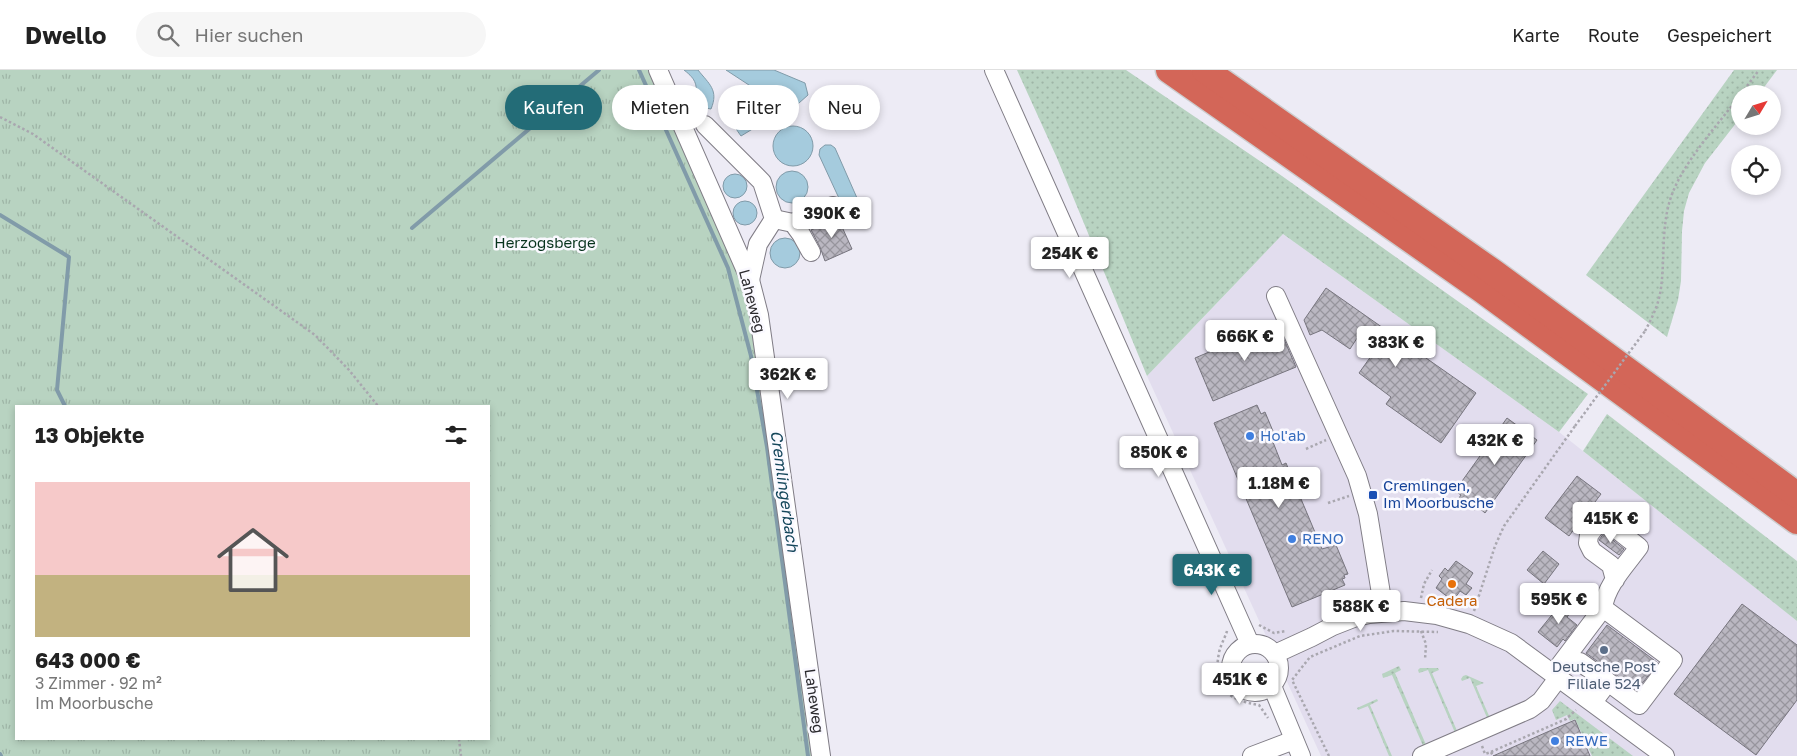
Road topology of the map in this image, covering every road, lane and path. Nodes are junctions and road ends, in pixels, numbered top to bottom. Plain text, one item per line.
1 (658, 70) edge
2 (994, 70) edge
3 (1169, 70) edge
4 (1206, 70) edge
5 (1759, 70) edge
6 (1748, 85) edge
7 (1731, 108) edge
8 (0, 117) edge
9 (708, 128) edge
10 (833, 206) dead end
11 (774, 219) junction
12 (793, 223) junction
13 (811, 252) dead end
14 (750, 280) junction
15 (1276, 296) dead end
16 (377, 405) edge
17 (1339, 434) junction
18 (1306, 449) dead end
19 (1363, 494) junction
20 (1797, 495) edge
21 (1328, 503) dead end
22 (1797, 521) edge
23 (1432, 570) dead end
24 (1615, 580) dead end
25 (1421, 593) dead end
26 (1603, 608) junction
27 (1384, 612) junction
28 (1257, 624) dead end
29 (1469, 624) junction
30 (1288, 631) dead end
31 (1421, 631) junction
32 (1442, 633) dead end
33 (1250, 644) junction
34 (1275, 654) junction
35 (1425, 660) dead end
36 (1580, 662) dead end
37 (1557, 675) junction
38 (1608, 682) junction
39 (1272, 686) junction
40 (1588, 708) junction
41 (459, 740) edge
42 (1298, 748) edge
43 (1491, 752) dead end
44 (1485, 754) dead end
45 (461, 756) edge
46 (821, 756) edge
47 (1252, 756) edge
48 (1329, 756) edge
49 (1422, 756) edge
50 (1481, 756) edge
51 (1665, 756) edge

1 - 14 street, Laheweg
2 - 33 street
3 - 22 highway
4 - 20 highway
5 - 6 path
7 - 29 path, bridge
8 - 16 path
9 - 11 street
10 - 12 street
11 - 12 street
11 - 14 street
12 - 13 street
14 - 46 street, Laheweg
15 - 17 street
17 - 18 path
17 - 19 street
19 - 21 path
19 - 27 street
23 - 25 path
24 - 26 street
26 - 37 street
26 - 38 street
27 - 29 street
27 - 34 street
28 - 30 path
29 - 37 street
31 - 32 path
31 - 35 path
31 - 48 path
33 - 34 street
33 - 39 street
34 - 39 street
36 - 38 street
37 - 40 street
37 - 49 street
38 - 40 street
39 - 42 street
40 - 43 path
40 - 51 street
41 - 45 path
42 - 47 street
44 - 50 path

